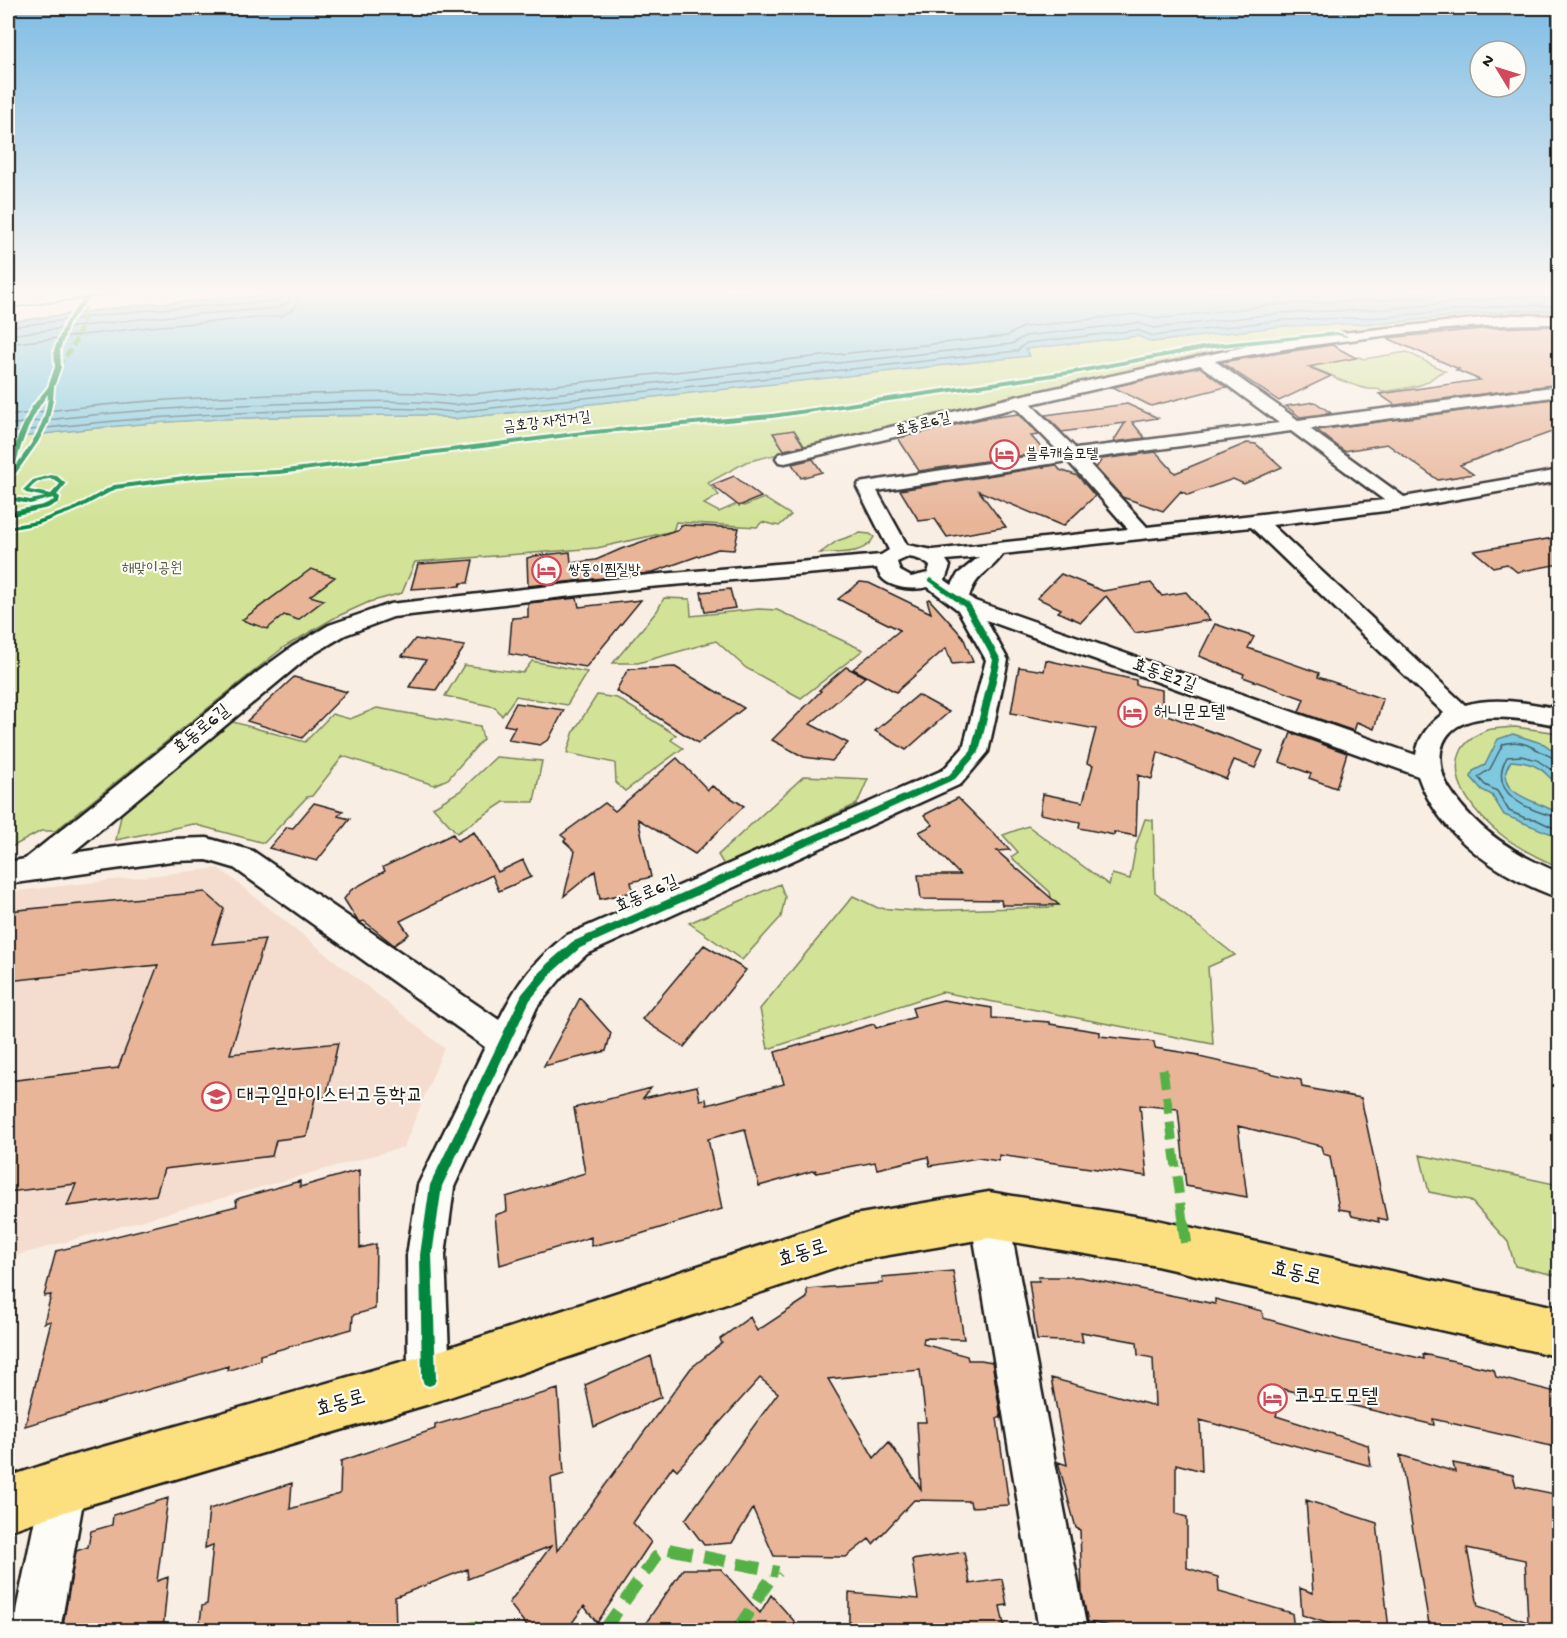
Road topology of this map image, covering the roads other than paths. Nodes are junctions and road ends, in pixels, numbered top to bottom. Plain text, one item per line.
1 (1161, 368) edge
2 (1215, 368) edge
3 (1560, 391) edge
4 (1019, 401) junction
5 (1297, 426) junction
6 (1072, 455) junction
7 (785, 458) dead end
8 (1560, 475) edge
9 (1401, 503) junction
10 (1256, 521) junction
11 (1142, 533) junction
12 (995, 551) junction
13 (931, 556) junction
14 (894, 557) junction
15 (931, 580) junction
16 (963, 602) junction
17 (1460, 714) junction
18 (1560, 718) edge
19 (1429, 770) junction
20 (20, 871) edge
21 (1560, 886) edge
22 (504, 1042) junction
23 (989, 1215) junction
24 (1560, 1333) edge
25 (429, 1379) junction
26 (64, 1485) junction
27 (8, 1504) edge
28 (36, 1630) edge
29 (1063, 1630) edge

1 - 4 street, 효동로6길
2 - 5 street
3 - 5 street
4 - 6 street
4 - 7 street, 효동로6길
5 - 6 street
5 - 9 street
6 - 11 street
6 - 14 street
8 - 9 street
9 - 10 street
10 - 11 street
10 - 17 street
11 - 12 street
12 - 13 street
12 - 16 street
13 - 14 street
13 - 15 street
14 - 15 street
14 - 20 street, 효동로6길
15 - 16 street, 효동로6길
16 - 19 street, 효동로2길
16 - 22 street, 효동로6길
17 - 18 street
17 - 19 street
19 - 21 street
20 - 22 street, 효동로6길
22 - 25 street, 효동로6길
23 - 24 main road, 효동로
23 - 25 main road, 효동로
23 - 29 street
25 - 26 main road, 효동로
26 - 27 main road, 효동로
26 - 28 street

